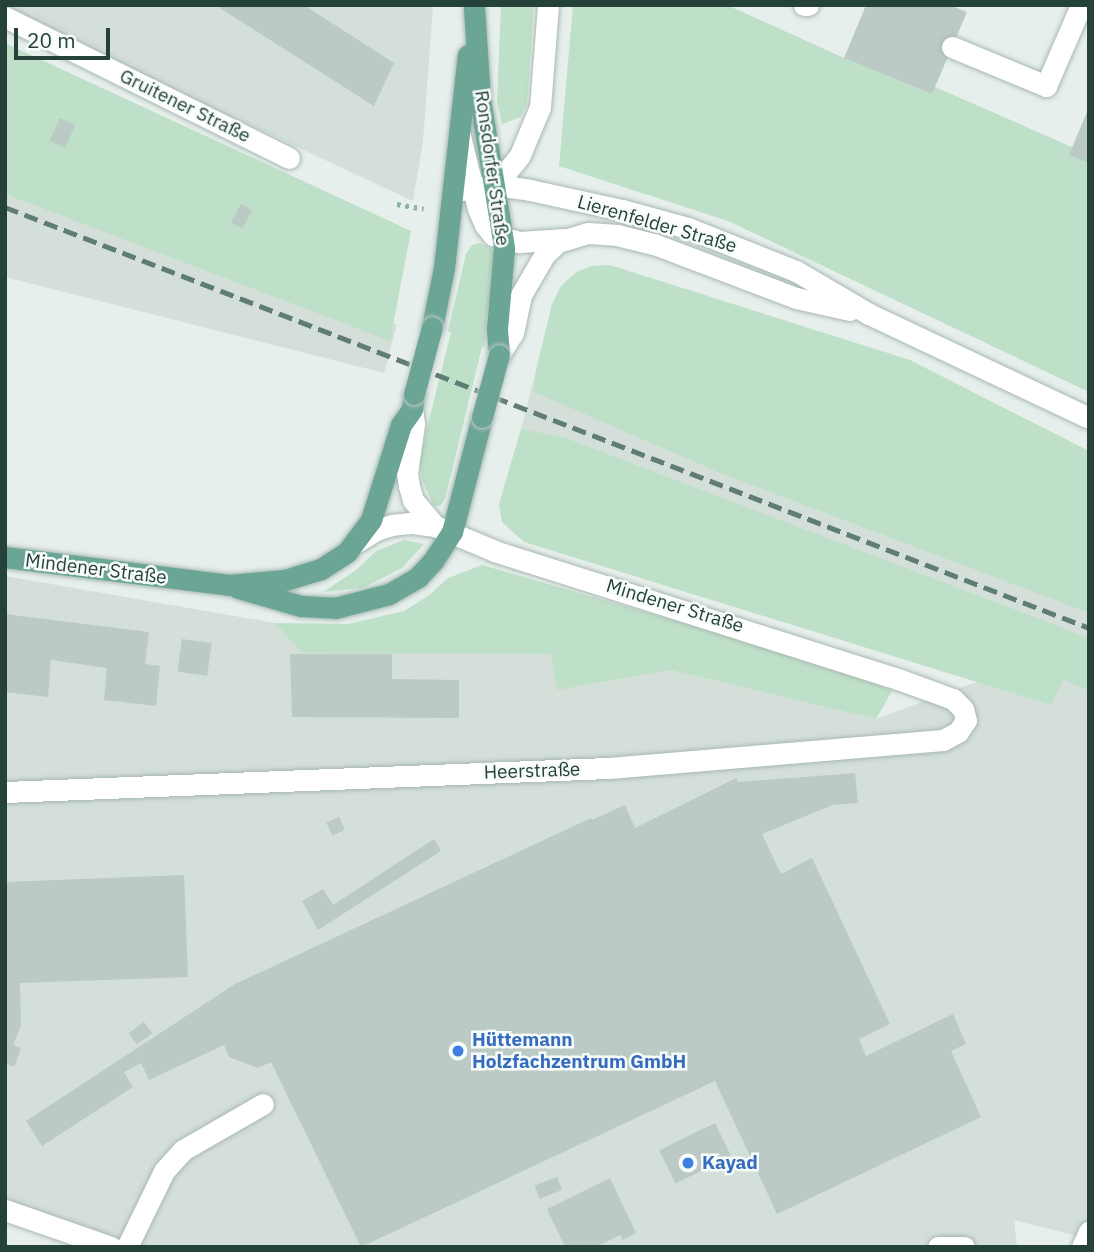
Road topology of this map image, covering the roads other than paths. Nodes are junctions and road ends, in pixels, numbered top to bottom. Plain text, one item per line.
1 (548, 5) edge
2 (1081, 5) edge
3 (474, 6) edge
4 (1089, 8) edge
5 (5, 17) edge
6 (953, 47) dead end
7 (289, 158) dead end
8 (496, 185) junction
9 (463, 189) junction
10 (503, 239) junction
11 (565, 239) junction
12 (869, 314) junction
13 (499, 355) junction
14 (413, 401) junction
15 (1089, 418) edge
16 (379, 498) joint
17 (444, 529) junction
18 (357, 542) junction
19 (5, 557) edge
20 (229, 585) junction
21 (898, 679) joint
22 (5, 792) edge
23 (263, 1104) dead end
24 (5, 1210) edge
25 (1089, 1231) edge
26 (83, 1242) edge
27 (111, 1247) edge
28 (128, 1247) edge
29 (938, 1247) edge
30 (964, 1247) edge
31 (1082, 1247) edge

1 - 8 street
2 - 4 street
2 - 6 street
3 - 8 main road, Ronsdorfer Straße
3 - 9 main road, Ronsdorfer Straße
5 - 7 street, Gruitener Straße
8 - 9 street, Lierenfelder Straße
8 - 10 main road, Ronsdorfer Straße
8 - 12 street, Lierenfelder Straße
9 - 10 street
9 - 14 main road, Ronsdorfer Straße, bridge
10 - 11 street, Lierenfelder Straße
10 - 13 main road, Ronsdorfer Straße
11 - 12 street, Lierenfelder Straße
11 - 13 street, Lierenfelder Straße
12 - 15 street, Lierenfelder Straße
13 - 17 main road, Ronsdorfer Straße, bridge
14 - 16 main road, Ronsdorfer Straße
14 - 17 street, Mindener Straße
16 - 18 main road, Mindener Straße
17 - 18 street, Mindener Straße
17 - 20 main road, Mindener Straße
17 - 21 street, Mindener Straße
18 - 20 main road, Mindener Straße
19 - 20 main road, Mindener Straße
21 - 22 street, Heerstraße
23 - 28 street
24 - 26 street
25 - 31 street
26 - 27 street
29 - 30 street

